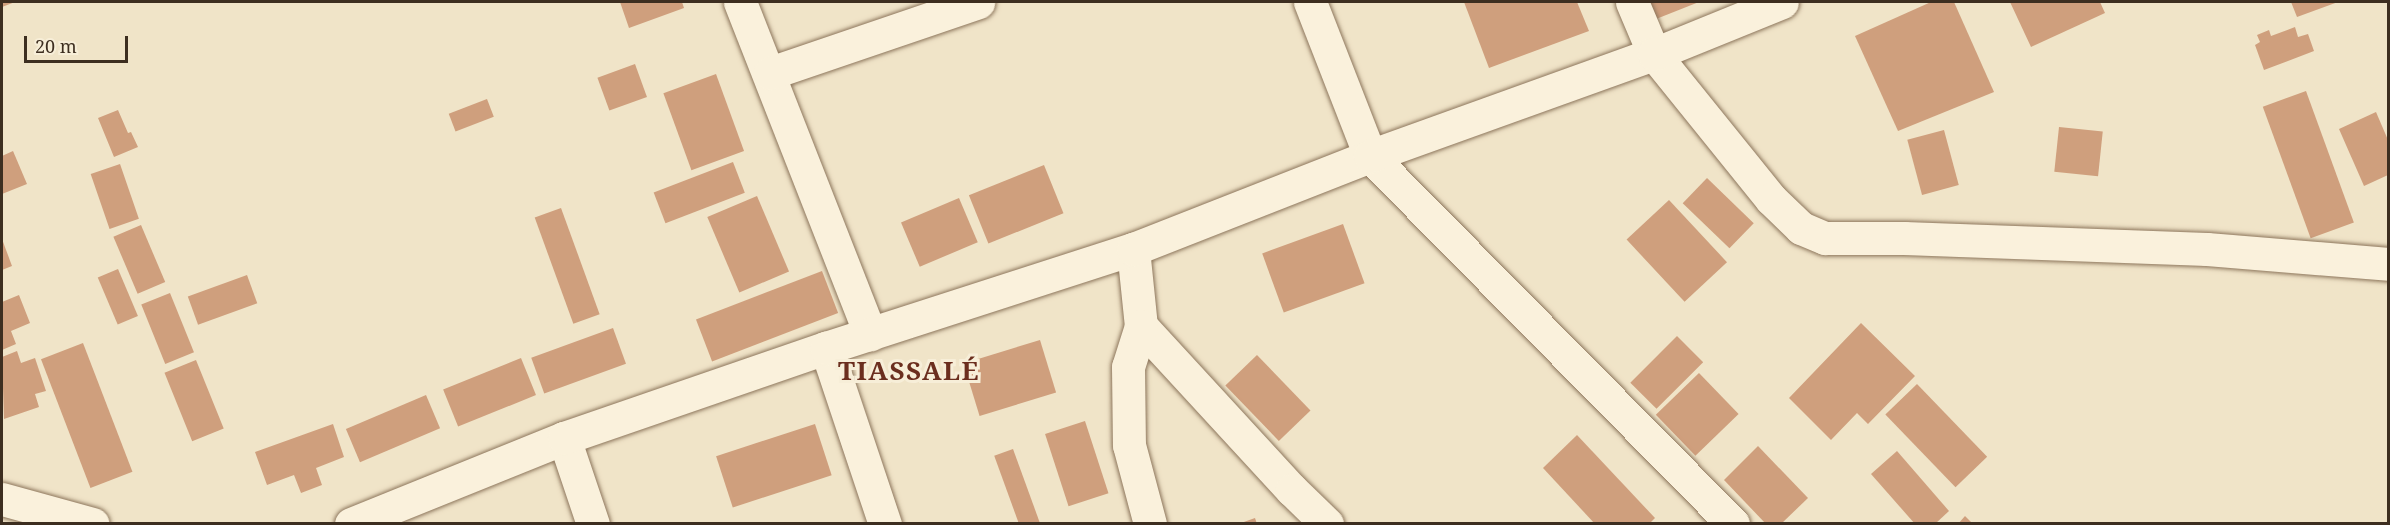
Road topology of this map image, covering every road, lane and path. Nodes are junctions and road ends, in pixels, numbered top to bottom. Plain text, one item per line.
1 (740, 2) edge
2 (978, 2) edge
3 (1310, 2) edge
4 (1632, 2) edge
5 (1782, 2) edge
6 (1654, 54) junction
7 (770, 73) junction
8 (1370, 156) junction
9 (1133, 249) junction
10 (2388, 264) edge
11 (1141, 326) junction
12 (870, 334) junction
13 (826, 348) junction
14 (564, 438) junction
15 (2, 499) edge
16 (93, 524) edge
17 (351, 524) edge
18 (593, 524) edge
19 (885, 524) edge
20 (1150, 524) edge
21 (1328, 524) edge
22 (1733, 524) edge

1 - 7 street
2 - 7 street
3 - 8 street
4 - 6 street
5 - 6 street
6 - 8 street
6 - 10 street
7 - 12 street
8 - 9 street
8 - 22 street
9 - 11 street
9 - 12 street
11 - 20 street
11 - 21 street
12 - 13 street
13 - 14 street
13 - 19 street
14 - 17 street
14 - 18 street
15 - 16 street

